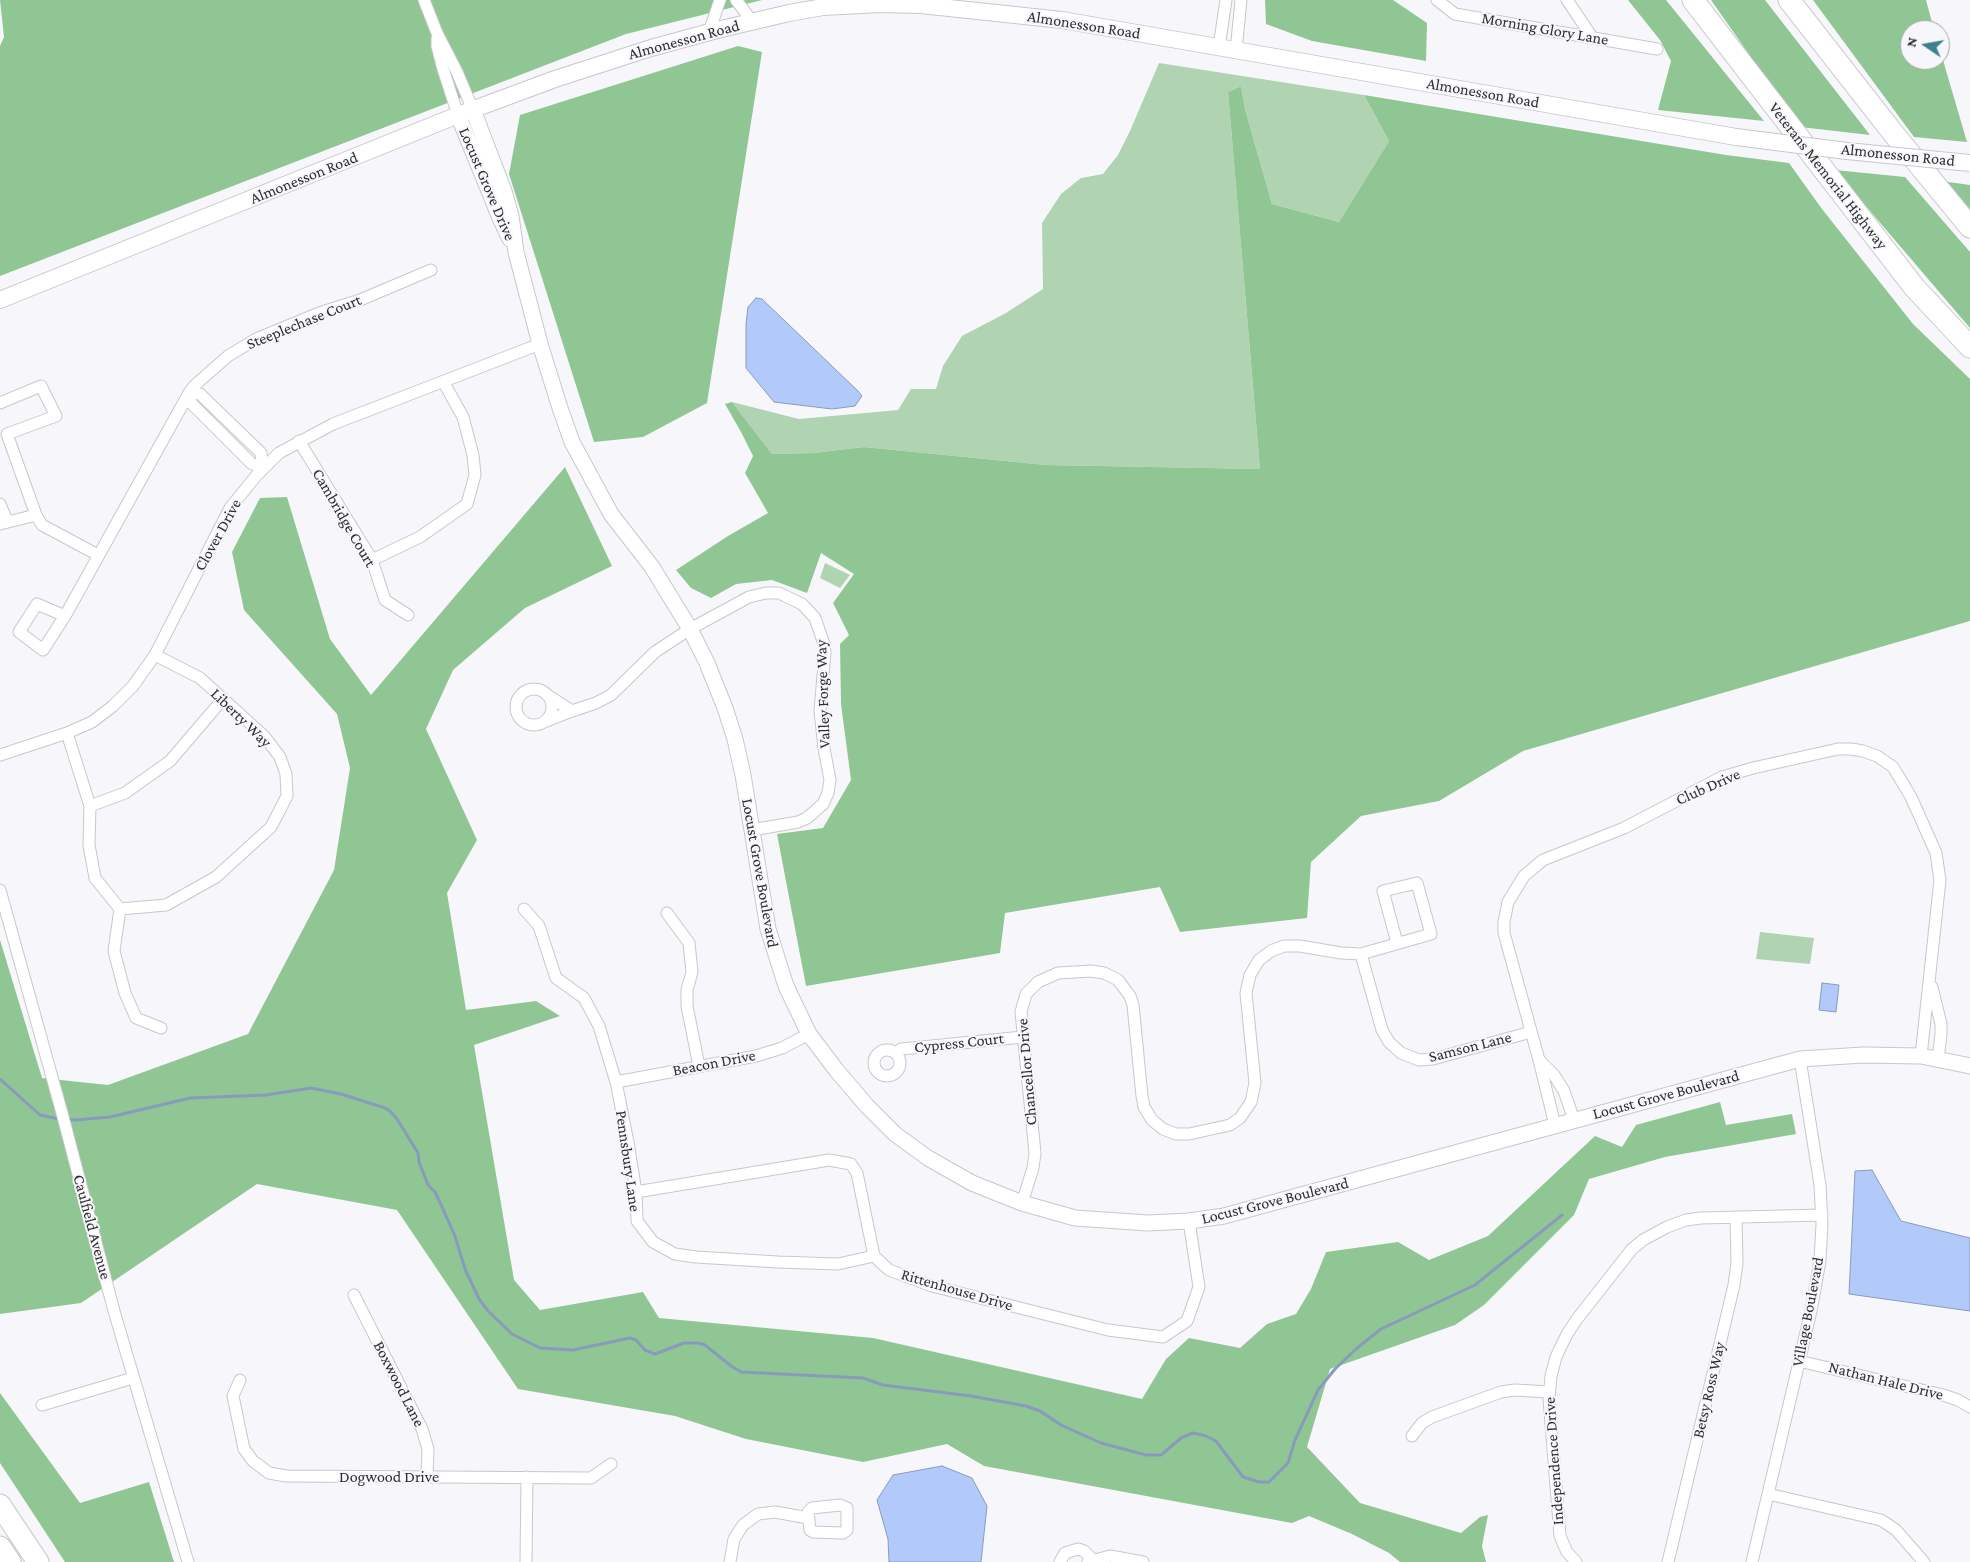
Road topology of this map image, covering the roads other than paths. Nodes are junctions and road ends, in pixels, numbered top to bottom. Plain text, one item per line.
1 (424, 0) edge
2 (720, 0) edge
3 (736, 0) edge
4 (1226, 0) edge
5 (1241, 0) edge
6 (1437, 0) edge
7 (1567, 0) edge
8 (1693, 0) edge
9 (1789, 0) edge
10 (752, 21) junction
11 (709, 32) junction
12 (437, 33) junction
13 (1592, 37) junction
14 (1219, 48) junction
15 (1657, 49) dead end
16 (1236, 50) junction
17 (466, 113) junction
18 (1970, 162) edge
19 (1970, 227) edge
20 (431, 270) dead end
21 (0, 300) edge
22 (540, 344) junction
23 (1970, 347) edge
24 (444, 383) junction
25 (189, 393) junction
26 (0, 403) edge
27 (298, 441) junction
28 (263, 469) junction
29 (0, 504) edge
30 (36, 515) junction
31 (4, 523) edge
32 (98, 555) junction
33 (372, 560) junction
34 (408, 615) dead end
35 (65, 616) dead end
36 (690, 629) junction
37 (155, 655) junction
38 (547, 695) junction
39 (223, 700) junction
40 (572, 711) junction
41 (544, 722) junction
42 (66, 733) junction
43 (0, 755) edge
44 (90, 806) junction
45 (752, 830) junction
46 (0, 890) edge
47 (524, 909) dead end
48 (120, 910) junction
49 (667, 913) dead end
50 (1398, 943) junction
51 (1361, 954) junction
52 (1930, 979) junction
53 (161, 1028) dead end
54 (1530, 1032) junction
55 (809, 1034) junction
56 (1023, 1037) junction
57 (896, 1053) dead end
58 (1921, 1056) junction
59 (1800, 1059) junction
60 (1938, 1059) junction
61 (1539, 1060) junction
62 (699, 1066) junction
63 (1970, 1066) edge
64 (616, 1082) junction
65 (1574, 1120) junction
66 (1555, 1125) junction
67 (636, 1192) junction
68 (1022, 1203) junction
69 (1822, 1215) junction
70 (1736, 1217) junction
71 (1189, 1221) junction
72 (874, 1256) junction
73 (354, 1295) dead end
74 (1799, 1361) junction
75 (133, 1378) junction
76 (240, 1380) dead end
77 (1549, 1392) junction
78 (42, 1406) dead end
79 (1970, 1407) edge
80 (1412, 1436) dead end
81 (612, 1464) dead end
82 (427, 1477) junction
83 (527, 1477) junction
84 (1768, 1494) junction
85 (0, 1504) edge
86 (808, 1518) dead end
87 (0, 1547) edge
88 (1090, 1561) edge
89 (10, 1562) edge
90 (38, 1562) edge
91 (188, 1562) edge
92 (526, 1562) edge
93 (730, 1562) edge
94 (1060, 1562) edge
95 (1143, 1562) edge
96 (1576, 1562) edge
97 (1668, 1562) edge
98 (1752, 1562) edge
99 (1924, 1562) edge

1 - 12 street
2 - 11 street
3 - 10 street
4 - 14 street
5 - 16 street
6 - 13 street, Morning Glory Lane
7 - 13 street
8 - 23 highway, Veterans Memorial Highway
9 - 19 highway
10 - 11 main road, Almonesson Road
10 - 14 main road, Almonesson Road
11 - 17 main road, Almonesson Road
12 - 17 street
12 - 17 street
13 - 15 street, Morning Glory Lane
14 - 16 main road, Almonesson Road
16 - 18 main road, Almonesson Road, bridge
17 - 21 main road, Almonesson Road
17 - 22 street, Locust Grove Drive
20 - 25 street, Steeplechase Court
22 - 24 street, Clover Drive
22 - 36 street, Locust Grove Boulevard
24 - 27 street, Clover Drive
24 - 33 street
25 - 28 street
25 - 32 street, Steeplechase Court
26 - 30 street
27 - 28 street, Clover Drive
27 - 33 street, Cambridge Court
28 - 37 street, Clover Drive
29 - 31 street
30 - 31 street
30 - 32 street
32 - 35 street, Steeplechase Court
33 - 34 street, Cambridge Court
36 - 40 street, Valley Forge Way
36 - 45 street, Locust Grove Boulevard
36 - 45 street, Valley Forge Way
37 - 39 street, Liberty Way
37 - 42 street, Clover Drive
38 - 40 street
38 - 41 street
38 - 41 street
39 - 44 street
39 - 48 street, Liberty Way
40 - 41 street, Valley Forge Way
42 - 43 street, Clover Drive
42 - 44 street
44 - 48 street
45 - 55 street, Locust Grove Boulevard
46 - 75 street, Caulfield Avenue
47 - 64 street, Pennsbury Lane
48 - 53 street
49 - 62 street
50 - 50 street, Chancellor Drive
50 - 51 street, Chancellor Drive
51 - 54 street, Samson Lane
51 - 56 street, Chancellor Drive
52 - 54 street, Club Drive
52 - 58 street, Club Drive
52 - 60 street
54 - 61 street, Club Drive
55 - 62 street, Beacon Drive
55 - 68 street, Locust Grove Boulevard
56 - 57 street, Cypress Court
56 - 68 street, Chancellor Drive
58 - 59 street, Locust Grove Boulevard
58 - 60 street, Locust Grove Boulevard
59 - 65 street, Locust Grove Boulevard
59 - 69 street, Village Boulevard
60 - 63 street, Locust Grove Boulevard
61 - 65 street
61 - 66 street, Club Drive
62 - 64 street, Beacon Drive
64 - 67 street, Pennsbury Lane
65 - 66 street, Locust Grove Boulevard
66 - 71 street, Locust Grove Boulevard
67 - 72 street, Pennsbury Lane
67 - 72 street
68 - 71 street, Locust Grove Boulevard
69 - 70 street, Independence Drive
69 - 74 street, Village Boulevard
70 - 77 street, Independence Drive
70 - 97 street, Betsy Ross Way
71 - 72 street, Rittenhouse Drive
73 - 82 street, Boxwood Lane
74 - 79 street, Nathan Hale Drive
74 - 84 street, Village Boulevard
75 - 78 street
75 - 91 street, Caulfield Avenue
76 - 82 street, Dogwood Drive
77 - 80 street
77 - 96 street, Independence Drive
81 - 83 street, Dogwood Drive
82 - 83 street, Dogwood Drive
83 - 92 street
84 - 98 street, Village Boulevard
84 - 99 street
85 - 90 highway
86 - 93 street
87 - 89 highway
88 - 94 street
88 - 95 street

